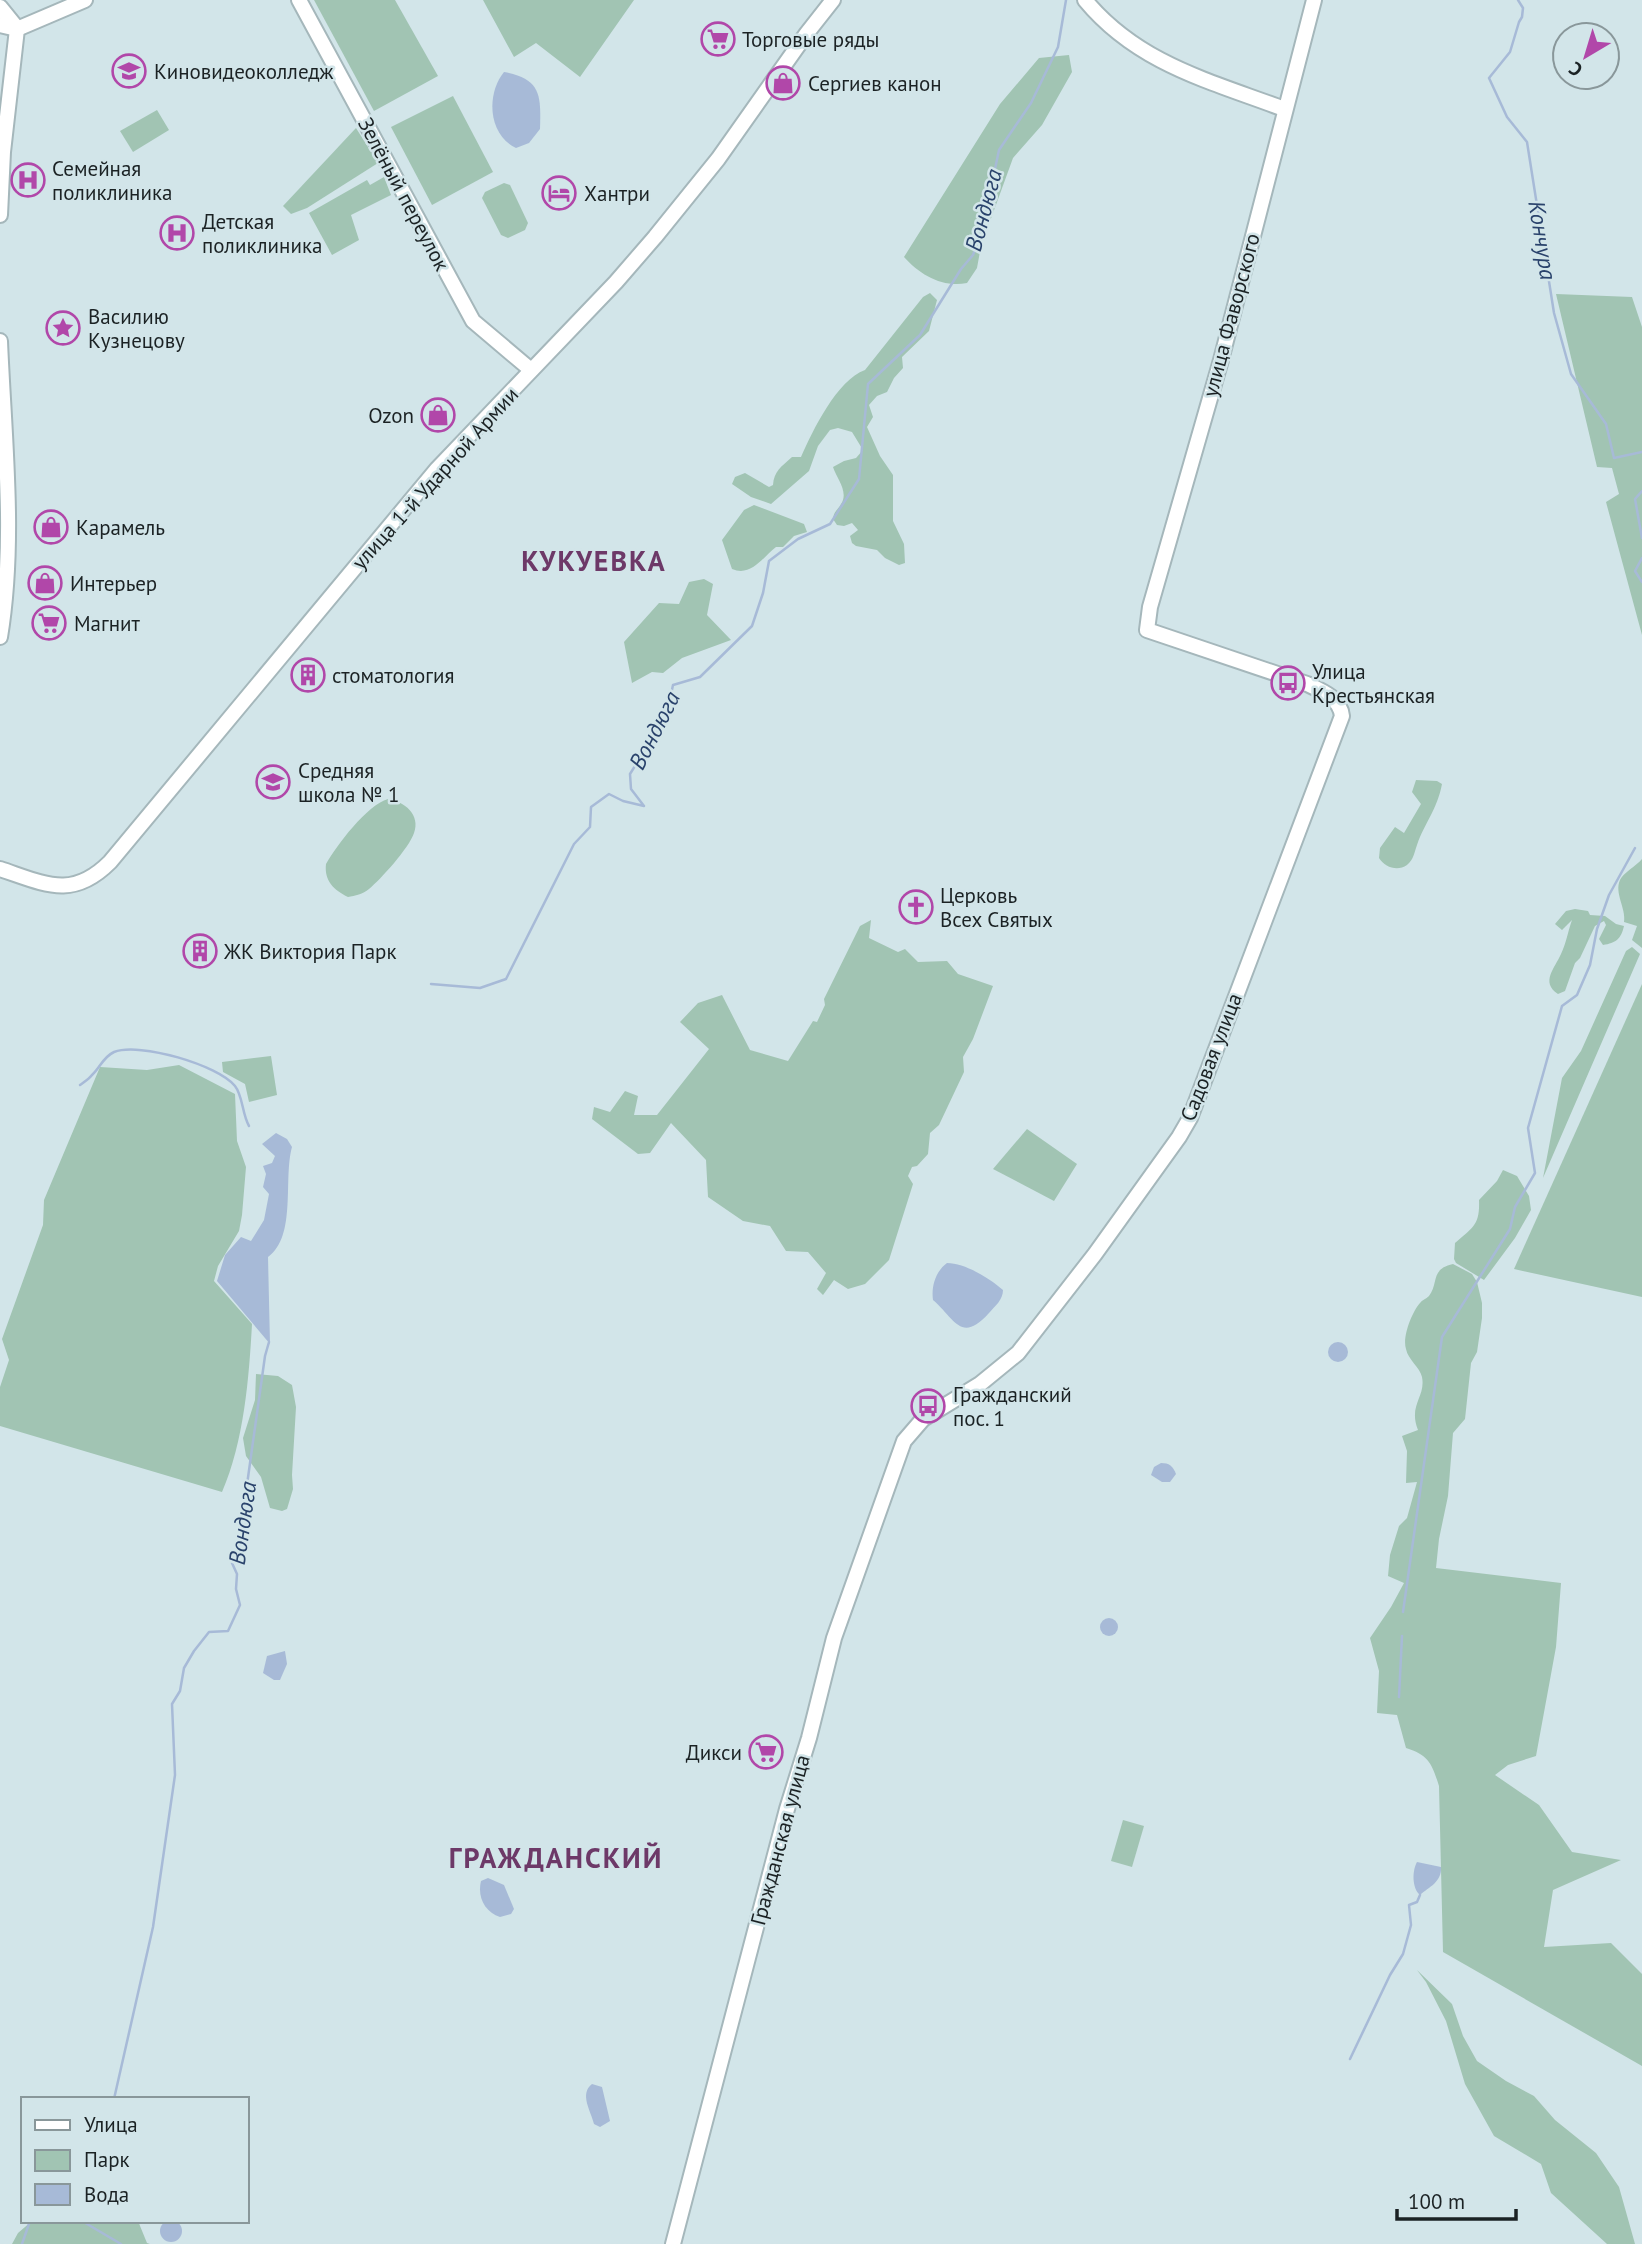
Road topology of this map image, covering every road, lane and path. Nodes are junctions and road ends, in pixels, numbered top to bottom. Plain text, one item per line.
1 (85, 0) edge
2 (299, 0) edge
3 (833, 0) edge
4 (1314, 0) edge
5 (1094, 4) edge
6 (0, 7) edge
7 (0, 25) edge
8 (18, 29) junction
9 (1284, 109) junction
10 (0, 215) edge
11 (0, 341) edge
12 (531, 370) junction
13 (0, 637) edge
14 (1307, 684) joint
15 (0, 870) edge
16 (904, 1441) joint
17 (673, 2244) edge

1 - 8 street
2 - 12 street, Зелёный переулок
3 - 12 street, улица 1-й Ударной Армии
4 - 9 street, улица Фаворского
5 - 9 street
6 - 8 street
7 - 8 street
8 - 10 street
9 - 14 street, улица Фаворского
11 - 13 street
12 - 15 street, улица 1-й Ударной Армии
14 - 16 street, Садовая улица
16 - 17 street, Гражданская улица

